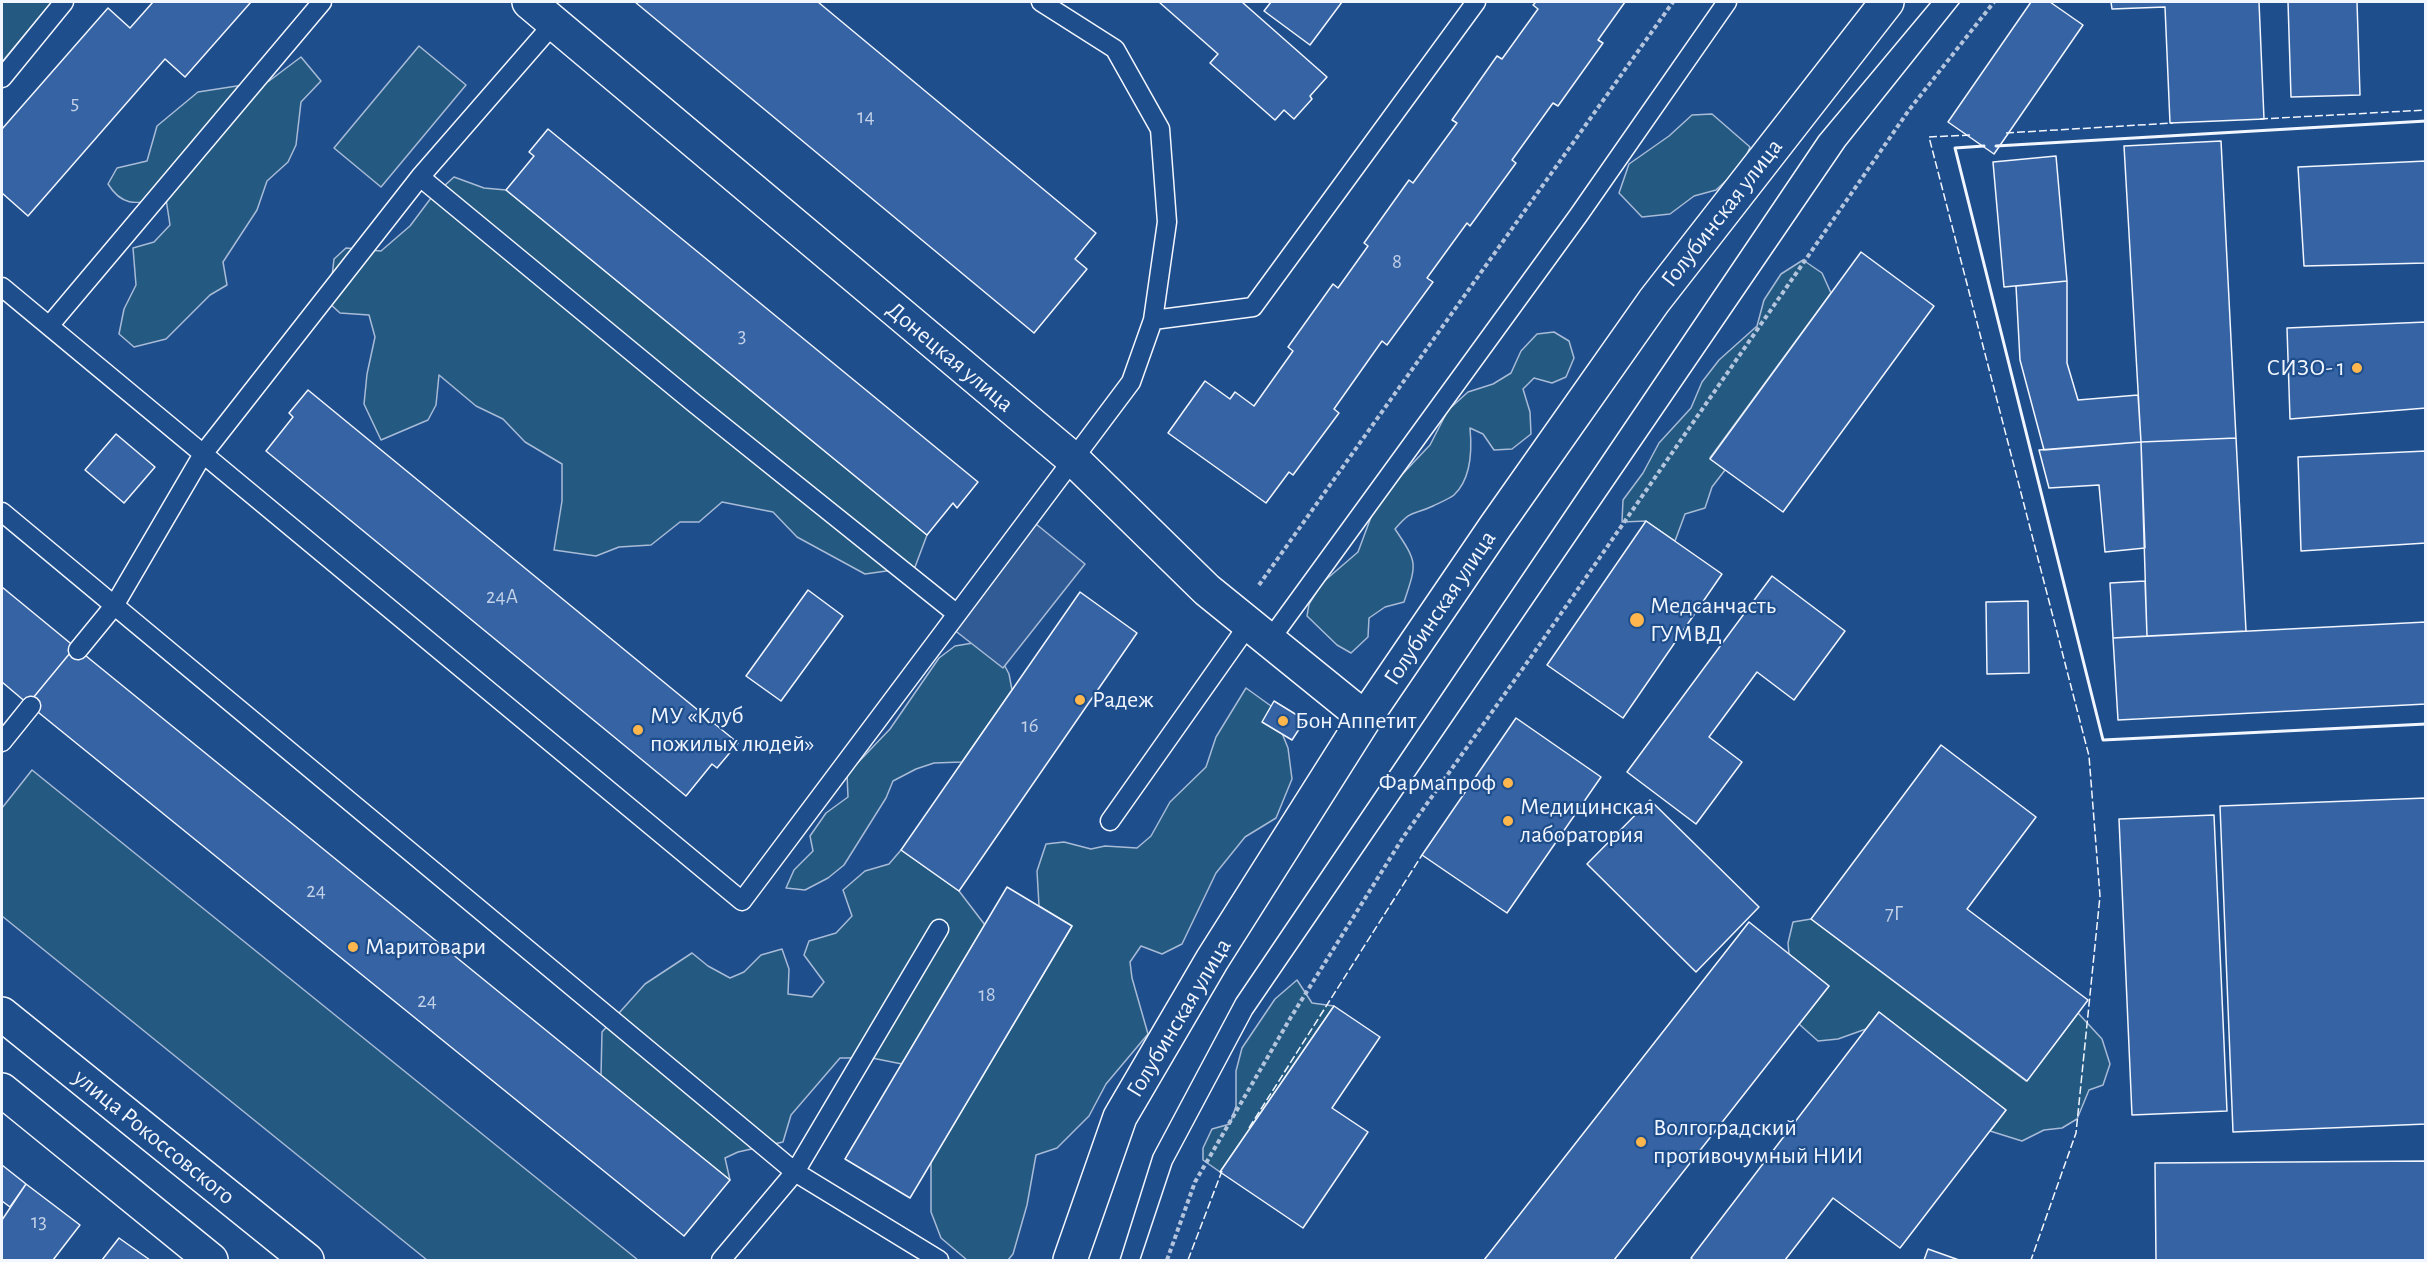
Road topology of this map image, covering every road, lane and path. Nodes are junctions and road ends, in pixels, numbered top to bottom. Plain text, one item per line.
1 (64, 2) edge
2 (322, 2) edge
3 (529, 2) edge
4 (1041, 2) edge
5 (1476, 2) edge
6 (1673, 2) edge
7 (1727, 2) edge
8 (1994, 2) edge
9 (1879, 4) edge
10 (554, 23) junction
11 (2, 78) edge
12 (420, 177) junction
13 (2, 287) edge
14 (1153, 320) junction
15 (49, 326) junction
16 (203, 454) junction
17 (1074, 460) junction
18 (2, 512) edge
19 (1207, 590) junction
20 (114, 606) junction
21 (957, 614) junction
22 (1259, 632) junction
23 (78, 650) dead end
24 (31, 706) dead end
25 (1365, 718) junction
26 (2, 742) edge
27 (1110, 821) dead end
28 (939, 929) dead end
29 (2, 1014) edge
30 (2, 1090) edge
31 (795, 1172) junction
32 (212, 1260) edge
33 (307, 1260) edge
34 (722, 1260) edge
35 (939, 1260) edge
36 (1070, 1260) edge
37 (1167, 1260) edge

1 - 11 lane
2 - 15 lane
3 - 10 main road, Донецкая улица
4 - 14 lane
5 - 14 lane
6 - 19 path
7 - 22 lane
8 - 37 path
9 - 25 main road, Голубинская улица
10 - 12 lane
10 - 17 main road, Донецкая улица
12 - 16 lane
12 - 21 lane
13 - 15 lane
14 - 17 lane
15 - 16 lane
16 - 20 lane
16 - 21 lane
17 - 19 main road, Донецкая улица
17 - 21 lane
18 - 20 lane
19 - 22 main road, Донецкая улица
20 - 23 lane
20 - 31 lane
22 - 25 main road, Донецкая улица
22 - 27 lane
24 - 26 lane
25 - 36 main road, Голубинская улица
28 - 31 lane
29 - 33 main road, улица Рокоссовского
30 - 32 main road
31 - 34 lane
31 - 35 lane

